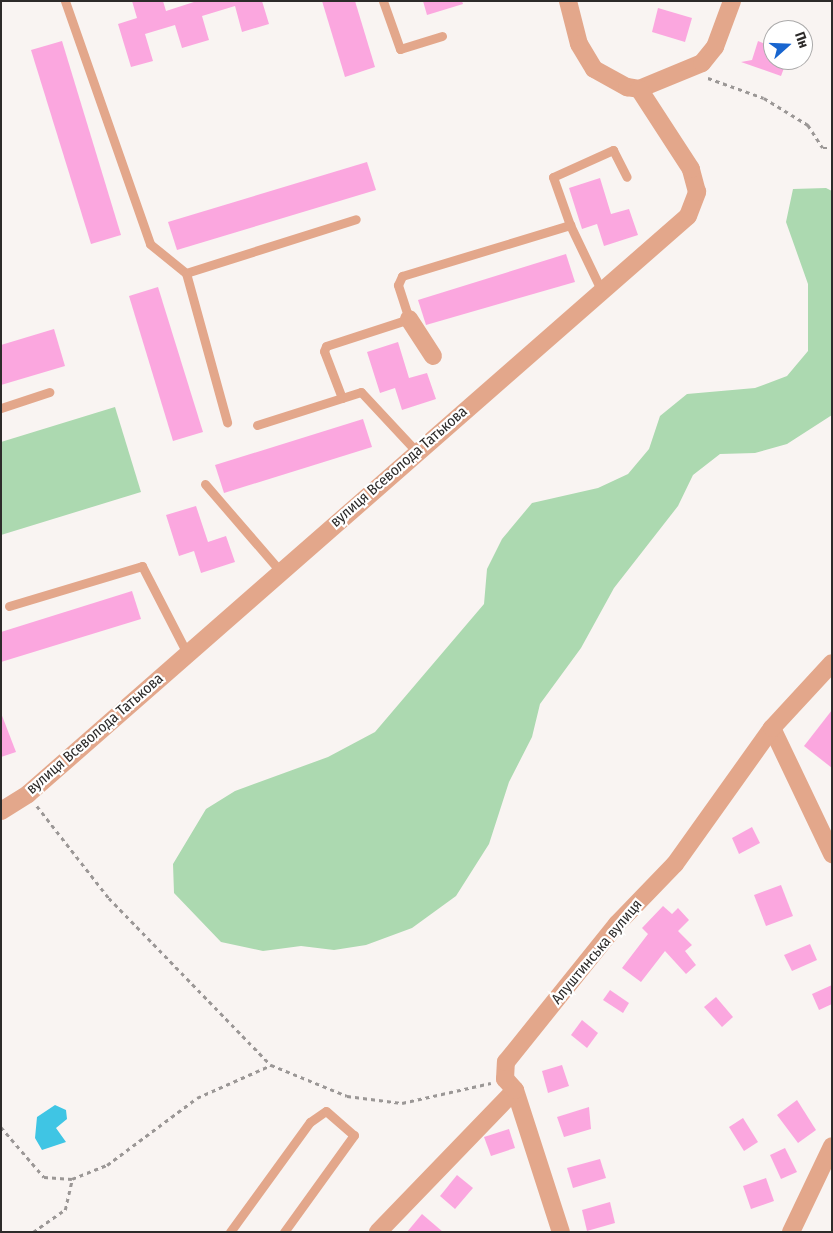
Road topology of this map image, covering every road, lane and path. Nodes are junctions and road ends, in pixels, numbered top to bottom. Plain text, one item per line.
1 (65, 1) edge
2 (383, 1) edge
3 (568, 1) edge
4 (732, 1) edge
5 (442, 36) dead end
6 (679, 76) junction
7 (639, 89) junction
8 (832, 148) edge
9 (628, 177) dead end
10 (356, 218) dead end
11 (570, 225) junction
12 (186, 273) junction
13 (603, 294) junction
14 (409, 319) junction
15 (433, 356) dead end
16 (49, 392) dead end
17 (342, 398) junction
18 (1, 408) edge
19 (227, 422) dead end
20 (257, 425) dead end
21 (416, 451) junction
22 (205, 484) dead end
23 (280, 571) junction
24 (9, 606) dead end
25 (188, 653) junction
26 (832, 664) edge
27 (772, 728) junction
28 (28, 794) junction
29 (1, 811) edge
30 (832, 854) edge
31 (272, 1065) junction
32 (510, 1085) junction
33 (1, 1127) edge
34 (832, 1146) edge
35 (72, 1179) junction
36 (33, 1232) edge
37 (230, 1232) edge
38 (284, 1232) edge
39 (378, 1232) edge
40 (561, 1232) edge
41 (791, 1232) edge

1 - 12 lane
2 - 5 lane
3 - 7 street
4 - 6 street
6 - 7 street
6 - 8 path
7 - 13 street, вулиця Всеволода Татькова
9 - 11 lane
10 - 12 lane
11 - 13 lane
11 - 14 lane
12 - 19 lane
13 - 21 street, вулиця Всеволода Татькова
14 - 15 street
14 - 17 lane
16 - 18 lane
17 - 20 lane
17 - 21 lane
21 - 23 street, вулиця Всеволода Татькова
22 - 23 lane
23 - 25 street, вулиця Всеволода Татькова
24 - 25 lane
25 - 28 street, вулиця Всеволода Татькова
26 - 27 street, Алуштинська вулиця
27 - 30 street
27 - 32 street, Алуштинська вулиця
28 - 29 street, вулиця Всеволода Татькова
28 - 31 path
31 - 32 path
31 - 35 path
32 - 39 street, Алуштинська вулиця
32 - 40 street
33 - 35 path
34 - 41 street
35 - 36 path
37 - 38 lane

